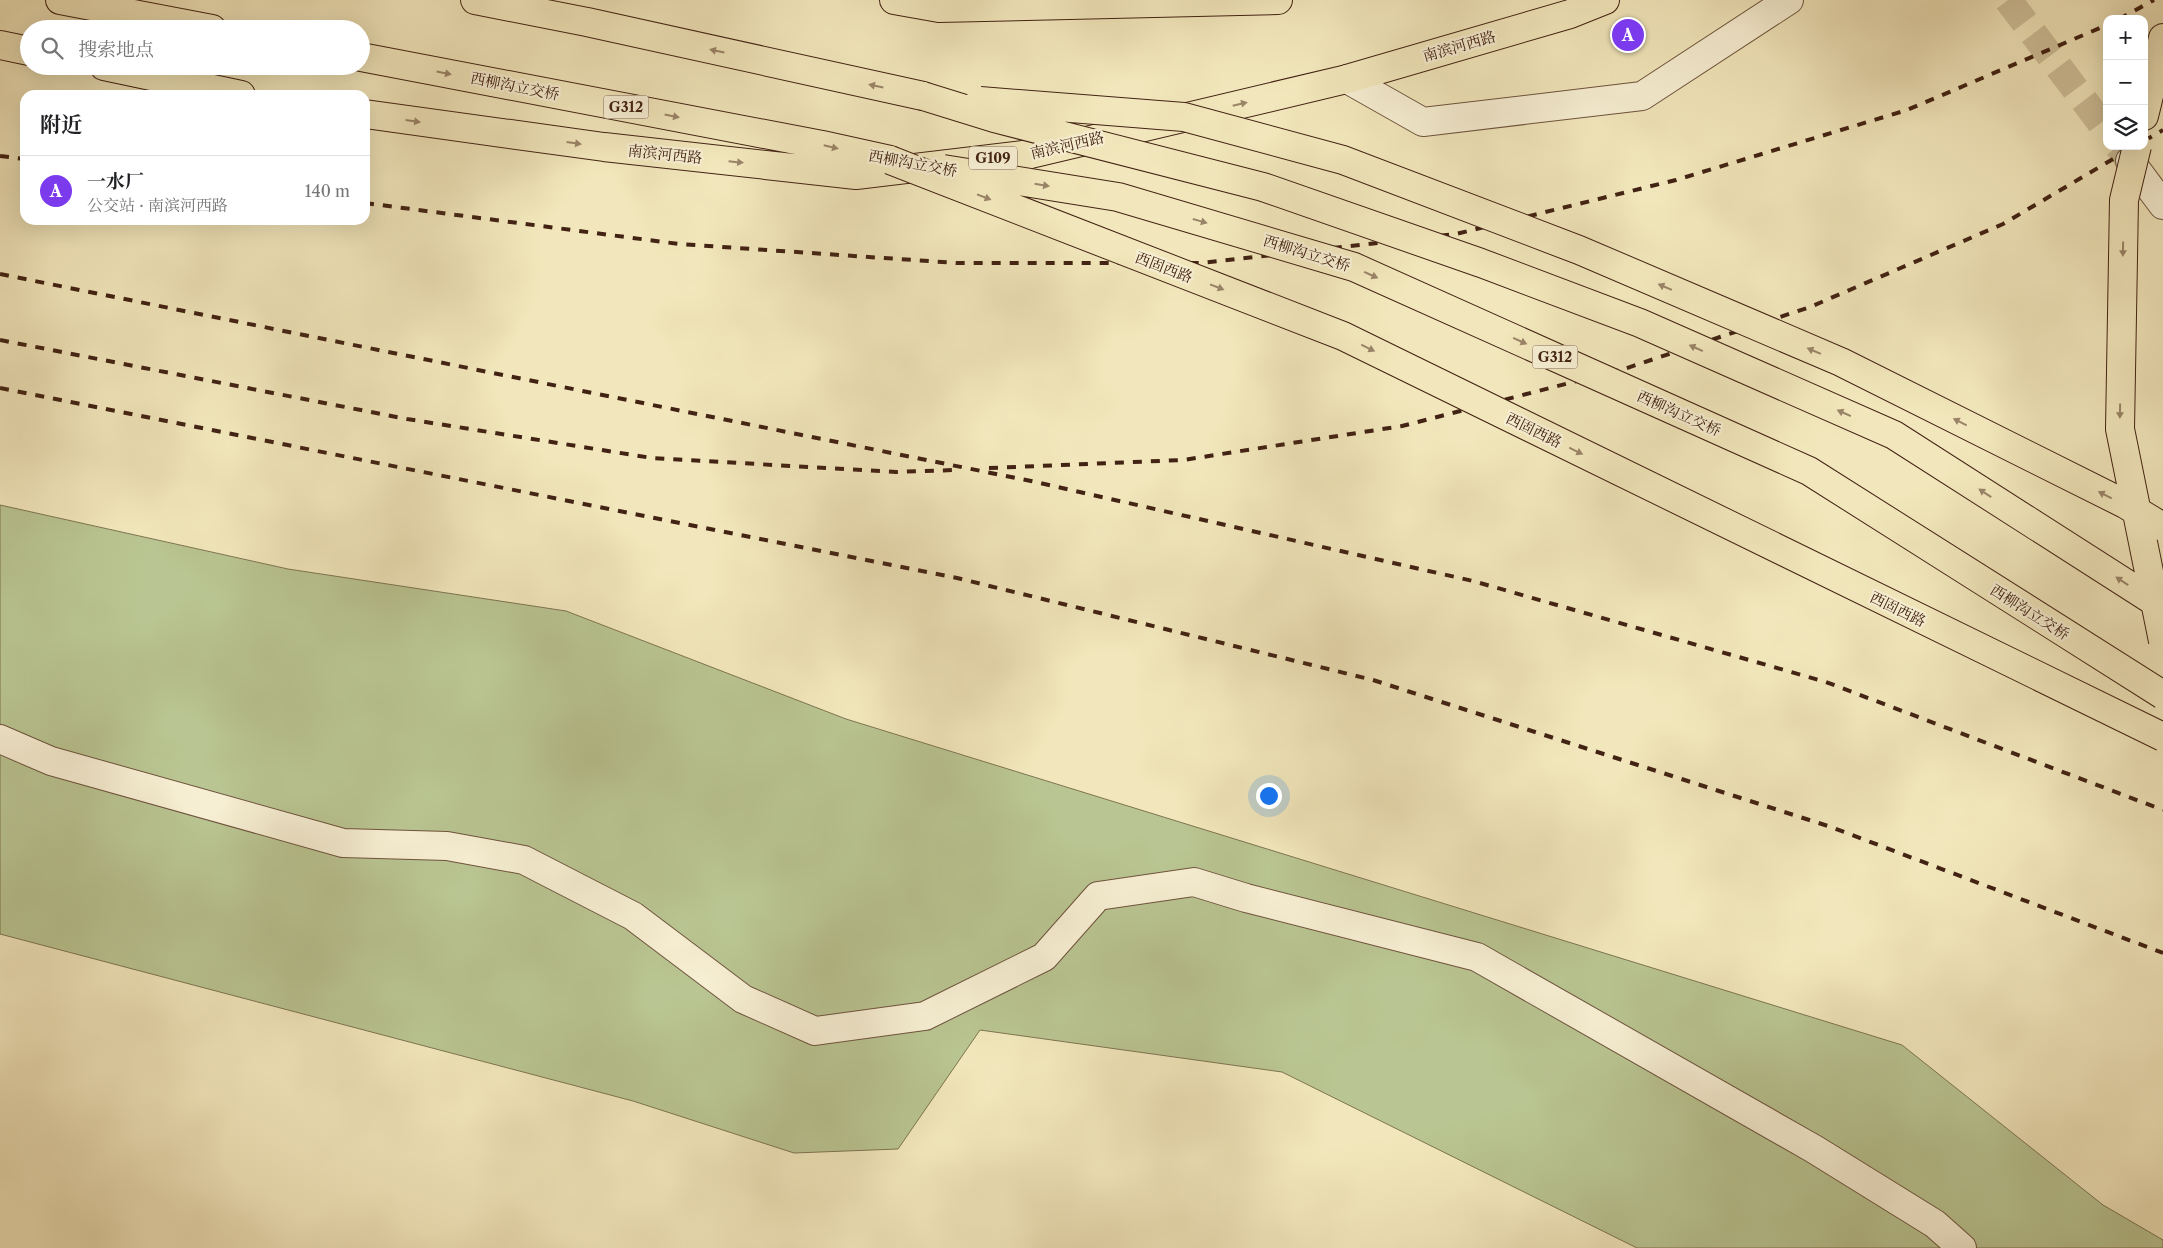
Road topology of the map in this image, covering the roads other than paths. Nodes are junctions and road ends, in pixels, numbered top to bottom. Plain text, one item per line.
1 (60, 0) edge
2 (475, 0) edge
3 (894, 0) edge
4 (1278, 0) edge
5 (1605, 0) edge
6 (1789, 0) edge
7 (165, 20) edge
8 (2163, 38) edge
9 (0, 45) edge
10 (20, 49) edge
11 (370, 59) edge
12 (147, 75) edge
13 (1347, 79) junction
14 (218, 90) edge
15 (923, 96) junction
16 (2147, 105) edge
17 (370, 115) edge
18 (2133, 154) edge
19 (890, 160) junction
20 (2163, 205) edge
21 (2163, 527) edge
22 (2163, 607) edge
23 (2163, 641) edge
24 (2163, 695) edge
25 (2163, 738) edge
26 (0, 739) edge
27 (1962, 1248) edge

1 - 7 highway
15 -> 2 highway
3 - 4 highway
5 - 13 highway, 南滨河西路 / G109
6 - 13 street
8 - 16 highway
9 - 10 highway
11 -> 19 highway, 西柳沟立交桥 / G312
12 - 14 highway
17 -> 13 highway, 南滨河西路 / G109
21 -> 15 highway, bridge
22 -> 15 highway, bridge
18 - 20 street
18 -> 23 highway, bridge
19 -> 24 highway, 西柳沟立交桥 / G312, bridge
19 -> 25 highway, 西固西路, bridge
26 - 27 street

